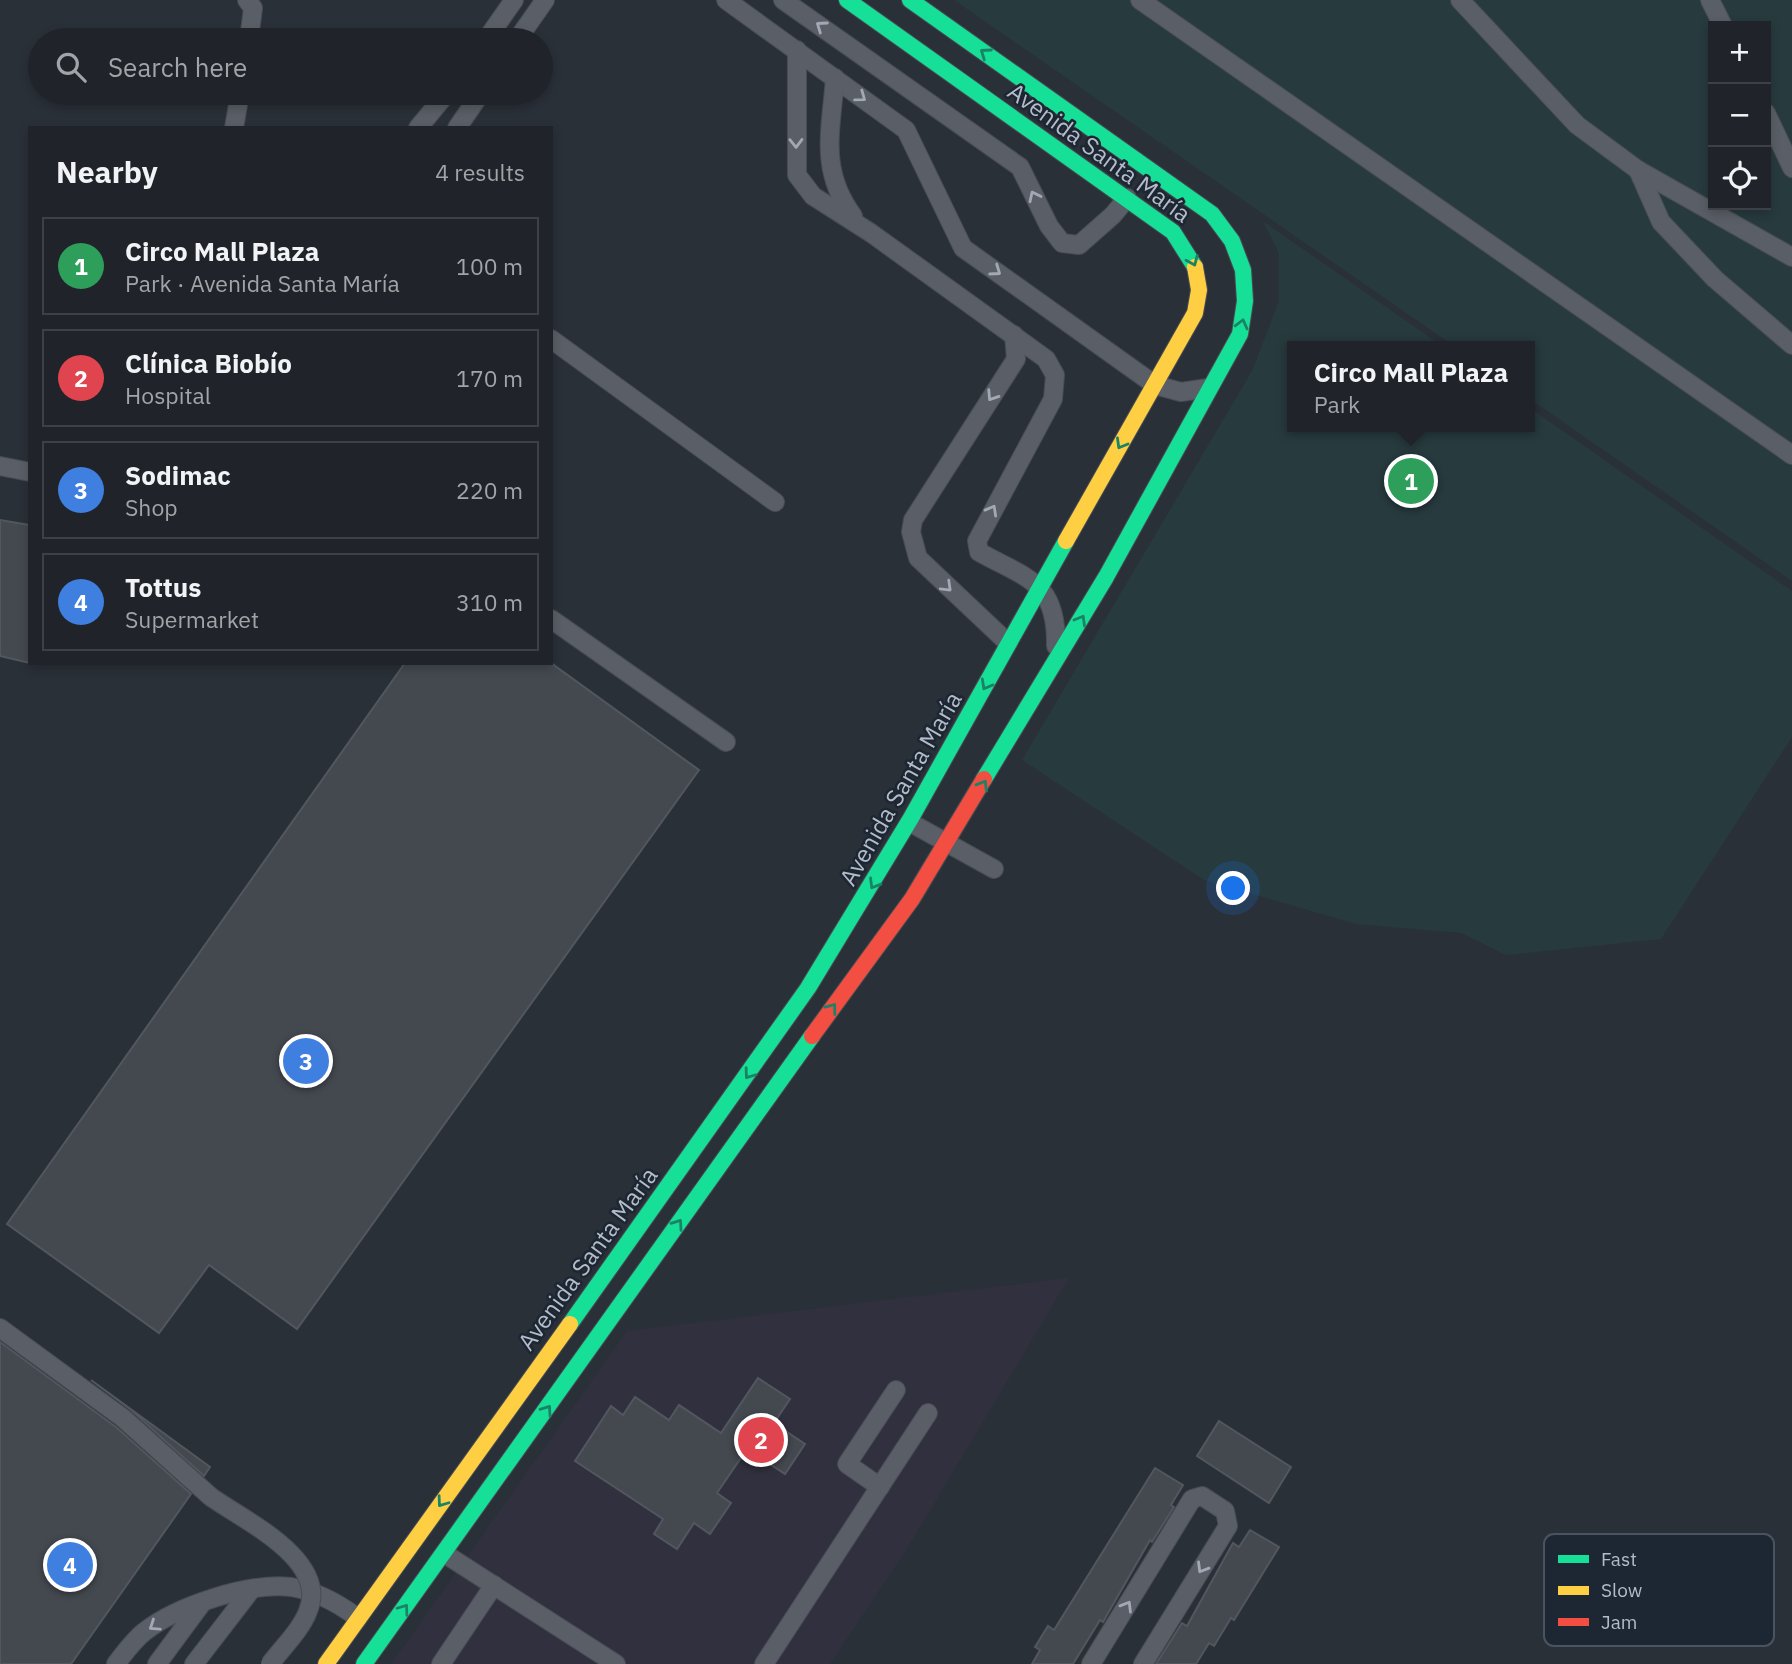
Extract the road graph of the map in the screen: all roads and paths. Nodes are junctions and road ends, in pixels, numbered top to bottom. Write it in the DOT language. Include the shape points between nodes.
graph roads {
  1 [pos="247,0"];
  2 [pos="514,0"];
  3 [pos="545,0"];
  4 [pos="726,0"];
  5 [pos="783,0"];
  6 [pos="847,0"];
  7 [pos="910,0"];
  8 [pos="1140,0"];
  9 [pos="1460,0"];
  10 [pos="1710,0"];
  11 [pos="1720,21"];
  12 [pos="250,28"];
  13 [pos="494,28"];
  14 [pos="525,28"];
  15 [pos="797,50"];
  16 [pos="835,78"];
  17 [pos="238,105"];
  18 [pos="437,105"];
  19 [pos="473,105"];
  20 [pos="1771,124"];
  21 [pos="234,126"];
  22 [pos="420,126"];
  23 [pos="458,126"];
  24 [pos="1792,168"];
  25 [pos="1638,170"];
  26 [pos="1127,198"];
  27 [pos="871,233"];
  28 [pos="1792,257"];
  29 [pos="1014,335"];
  30 [pos="553,340"];
  31 [pos="1792,345"];
  32 [pos="1154,385"];
  33 [pos="1214,386"];
  34 [pos="1792,456"];
  35 [pos="0,466"];
  36 [pos="28,472"];
  37 [pos="775,502"];
  38 [pos="1040,586"];
  39 [pos="553,620"];
  40 [pos="1009,643"];
  41 [pos="1055,663"];
  42 [pos="726,742"];
  43 [pos="911,822"];
  44 [pos="948,843"];
  45 [pos="994,869"];
  46 [pos="0,1328"];
  47 [pos="896,1390"];
  48 [pos="928,1413"];
  49 [pos="880,1487"];
  50 [pos="445,1553"];
  51 [pos="494,1585"];
  52 [pos="251,1590"];
  53 [pos="202,1603"];
  54 [pos="358,1618"];
  55 [pos="1099,1661"];
  56 [pos="116,1664"];
  57 [pos="157,1664"];
  58 [pos="194,1664"];
  59 [pos="270,1664"];
  60 [pos="326,1664"];
  61 [pos="364,1664"];
  62 [pos="441,1664"];
  63 [pos="616,1664"];
  64 [pos="764,1664"];
  65 [pos="1143,1664"];
  1 -- 12 [label="lane" via="253,8"];
  2 -- 13 [label="lane"];
  3 -- 14 [label="lane"];
  4 -- 15 [label="lane"];
  26 -- 5 [label="lane, one-way" via="1079,245 1062,243 1020,167"];
  6 -- 26 [label="main road, Avenida Santa María"];
  33 -- 7 [label="main road, Avenida Santa María, one-way" via="1240,334 1246,303 1241,257 1224,226"];
  8 -- 34 [label="lane"];
  9 -- 25 [label="lane" via="1577,125"];
  10 -- 11 [label="lane"];
  15 -- 16 [label="lane"];
  15 -- 27 [label="lane, one-way" via="797,175 813,195"];
  16 -- 27 [label="lane" via="829,156 835,189 852,216"];
  16 -- 32 [label="lane, one-way" via="906,130 963,248"];
  17 -- 21 [label="lane"];
  18 -- 22 [label="lane"];
  19 -- 23 [label="lane"];
  20 -- 24 [label="lane"];
  25 -- 28 [label="lane"];
  25 -- 31 [label="lane" via="1661,222 1715,279"];
  26 -- 32 [label="main road, Avenida Santa María, one-way" via="1185,244 1198,272 1195,313"];
  27 -- 29 [label="lane"];
  38 -- 29 [label="lane, one-way" via="979,552 977,541 1053,399 1055,375 1045,359"];
  29 -- 40 [label="lane, one-way" via="1016,359 913,520 911,532 918,558"];
  30 -- 37 [label="lane"];
  32 -- 33 [label="lane" via="1181,392"];
  32 -- 38 [label="main road, Avenida Santa María, one-way"];
  41 -- 33 [label="main road, Avenida Santa María, one-way"];
  35 -- 36 [label="lane"];
  38 -- 40 [label="main road, Avenida Santa María"];
  38 -- 41 [label="lane" via="1054,613"];
  39 -- 42 [label="lane"];
  40 -- 43 [label="main road, Avenida Santa María, one-way"];
  44 -- 41 [label="main road, Avenida Santa María, one-way"];
  43 -- 44 [label="lane"];
  43 -- 54 [label="main road, Avenida Santa María, one-way" via="771,1044"];
  44 -- 45 [label="lane"];
  50 -- 44 [label="main road, Avenida Santa María, one-way"];
  46 -- 59 [label="lane, bridge" via="123,1418 211,1497 290,1553 308,1573 312,1586 308,1612"];
  47 -- 49 [label="lane" via="847,1464"];
  48 -- 49 [label="lane"];
  49 -- 64 [label="lane"];
  50 -- 51 [label="lane"];
  61 -- 50 [label="main road, Avenida Santa María, one-way"];
  51 -- 62 [label="lane"];
  51 -- 63 [label="lane"];
  52 -- 53 [label="lane"];
  52 -- 54 [label="lane" via="274,1586 307,1591"];
  52 -- 58 [label="lane"];
  53 -- 56 [label="lane, one-way" via="160,1621 128,1647"];
  53 -- 57 [label="lane"];
  54 -- 60 [label="main road, Avenida Santa María"];
  55 -- 65 [label="lane, one-way" via="1192,1499 1202,1496 1225,1511 1228,1525"];
}
